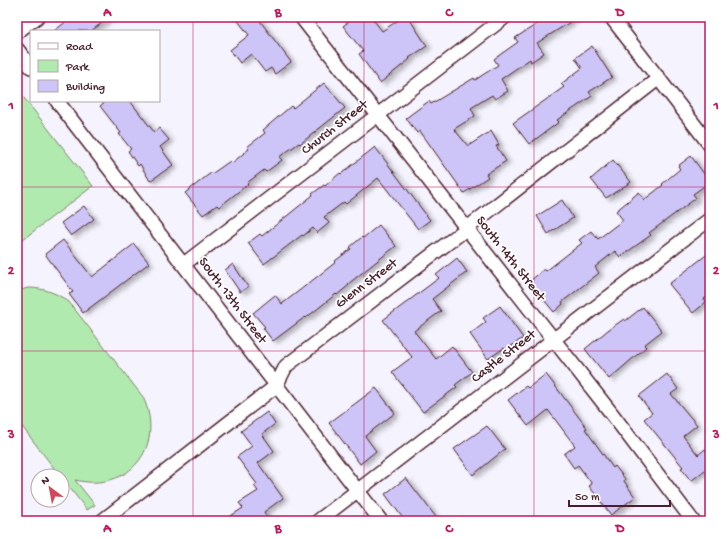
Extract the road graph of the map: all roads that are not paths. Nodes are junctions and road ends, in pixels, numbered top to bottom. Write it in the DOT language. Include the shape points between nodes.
graph roads {
  1 [pos="37,17"];
  2 [pos="302,17"];
  3 [pos="505,17"];
  4 [pos="611,17"];
  5 [pos="17,32"];
  6 [pos="17,49"];
  7 [pos="30,66"];
  8 [pos="659,78"];
  9 [pos="58,102"];
  10 [pos="378,115"];
  11 [pos="710,145"];
  12 [pos="710,219"];
  13 [pos="466,229"];
  14 [pos="184,264"];
  15 [pos="554,339"];
  16 [pos="276,386"];
  17 [pos="357,491"];
  18 [pos="102,521"];
  19 [pos="318,521"];
  20 [pos="381,521"];
  21 [pos="693,521"];
  1 -- 5 [label="street"];
  2 -- 10 [label="street, South 14th Street"];
  3 -- 10 [label="street, Church Street"];
  4 -- 8 [label="street"];
  6 -- 7 [label="street"];
  8 -- 11 [label="street"];
  8 -- 13 [label="street, Glenn Street"];
  9 -- 14 [label="street, South 13th Street"];
  10 -- 13 [label="street, South 14th Street"];
  10 -- 14 [label="street, Church Street"];
  12 -- 15 [label="street, Castle Street"];
  13 -- 15 [label="street, South 14th Street"];
  13 -- 16 [label="street, Glenn Street" via="286,366"];
  14 -- 16 [label="street, South 13th Street"];
  15 -- 17 [label="street, Castle Street"];
  15 -- 21 [label="street, South 14th Street"];
  16 -- 17 [label="street, South 13th Street"];
  16 -- 18 [label="street, Glenn Street"];
  17 -- 19 [label="street, Castle Street"];
  17 -- 20 [label="street, South 13th Street"];
}
